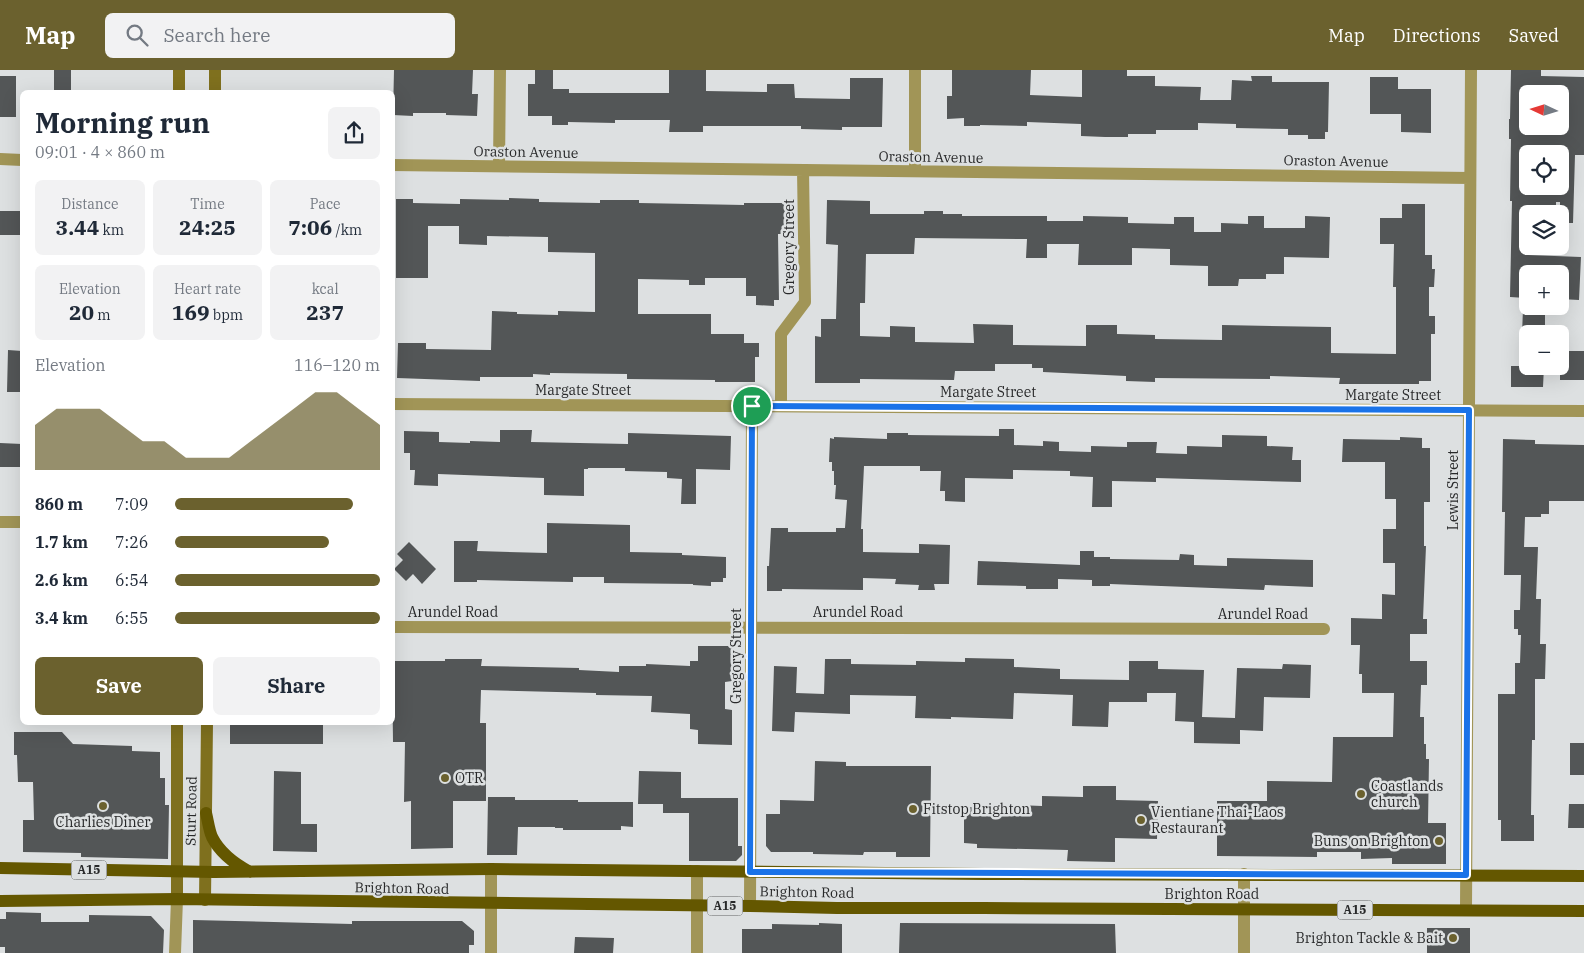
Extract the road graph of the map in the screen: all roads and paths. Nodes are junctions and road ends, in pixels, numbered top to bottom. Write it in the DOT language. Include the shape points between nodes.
graph roads {
  1 [pos="179,70"];
  2 [pos="215,70"];
  3 [pos="500,70"];
  4 [pos="915,70"];
  5 [pos="1471,70"];
  6 [pos="179,90"];
  7 [pos="215,90"];
  8 [pos="0,159"];
  9 [pos="20,160"];
  10 [pos="395,165"];
  11 [pos="499,166"];
  12 [pos="804,170"];
  13 [pos="915,172"];
  14 [pos="1470,178"];
  15 [pos="395,404"];
  16 [pos="752,406"];
  17 [pos="780,406"];
  18 [pos="1469,410"];
  19 [pos="1584,411"];
  20 [pos="0,522"];
  21 [pos="20,522"];
  22 [pos="395,627"];
  23 [pos="751,627"];
  24 [pos="1324,629"];
  25 [pos="178,725"];
  26 [pos="207,725"];
  27 [pos="206,813"];
  28 [pos="0,868"];
  29 [pos="491,869"];
  30 [pos="697,871"];
  31 [pos="177,872"];
  32 [pos="206,872"];
  33 [pos="252,872"];
  34 [pos="750,872"];
  35 [pos="1244,874"];
  36 [pos="1466,875"];
  37 [pos="1584,876"];
  38 [pos="177,899"];
  39 [pos="206,900"];
  40 [pos="0,901"];
  41 [pos="491,904"];
  42 [pos="697,905"];
  43 [pos="750,906"];
  44 [pos="1244,909"];
  45 [pos="1466,910"];
  46 [pos="1584,911"];
  47 [pos="175,953"];
  48 [pos="491,953"];
  49 [pos="697,953"];
  50 [pos="1244,953"];
  1 -- 6 [label="main road"];
  2 -- 7 [label="main road"];
  3 -- 11 [label="street"];
  4 -- 13 [label="street"];
  5 -- 14 [label="street, Lewis Street"];
  8 -- 9 [label="street"];
  10 -- 11 [label="street, Oraston Avenue"];
  11 -- 12 [label="street, Oraston Avenue"];
  12 -- 13 [label="street, Oraston Avenue"];
  12 -- 17 [label="street, Gregory Street" via="805,302 781,334"];
  13 -- 14 [label="street, Oraston Avenue"];
  14 -- 18 [label="street, Lewis Street"];
  15 -- 16 [label="street, Margate Street"];
  16 -- 17 [label="street, Margate Street"];
  16 -- 23 [label="street, Gregory Street"];
  17 -- 18 [label="street, Margate Street"];
  18 -- 19 [label="street, Margate Street"];
  18 -- 36 [label="street, Lewis Street"];
  20 -- 21 [label="street"];
  22 -- 23 [label="street, Arundel Road"];
  23 -- 24 [label="street, Arundel Road"];
  23 -- 34 [label="street, Gregory Street"];
  25 -- 31 [label="main road, Sturt Road"];
  26 -- 27 [label="main road, Sturt Road"];
  27 -- 32 [label="main road, Sturt Road"];
  27 -- 33 [label="main road" via="212,836 223,853"];
  28 -- 31 [label="main road, Brighton Road / A15"];
  29 -- 30 [label="main road, Brighton Road / A15"];
  29 -- 33 [label="main road, Brighton Road / A15"];
  29 -- 41 [label="street"];
  30 -- 34 [label="main road, Brighton Road / A15"];
  30 -- 42 [label="street"];
  31 -- 32 [label="main road, Brighton Road / A15"];
  31 -- 38 [label="main road, Sturt Road"];
  32 -- 33 [label="main road, Brighton Road / A15"];
  32 -- 39 [label="main road, Sturt Road"];
  34 -- 35 [label="main road, Brighton Road / A15"];
  34 -- 43 [label="street, Gregory Street"];
  35 -- 36 [label="main road, Brighton Road / A15"];
  35 -- 44 [label="street"];
  36 -- 37 [label="main road, Brighton Road / A15"];
  36 -- 45 [label="street, Lewis Street"];
  38 -- 39 [label="main road, Brighton Road / A15"];
  38 -- 40 [label="main road, Brighton Road / A15"];
  38 -- 47 [label="street"];
  39 -- 41 [label="main road, Brighton Road / A15"];
  41 -- 42 [label="main road, Brighton Road / A15"];
  41 -- 48 [label="street"];
  42 -- 43 [label="main road, Brighton Road / A15"];
  42 -- 49 [label="street"];
  43 -- 44 [label="main road, Brighton Road / A15"];
  44 -- 45 [label="main road, Brighton Road / A15"];
  44 -- 50 [label="street"];
  45 -- 46 [label="main road, Brighton Road / A15"];
}
